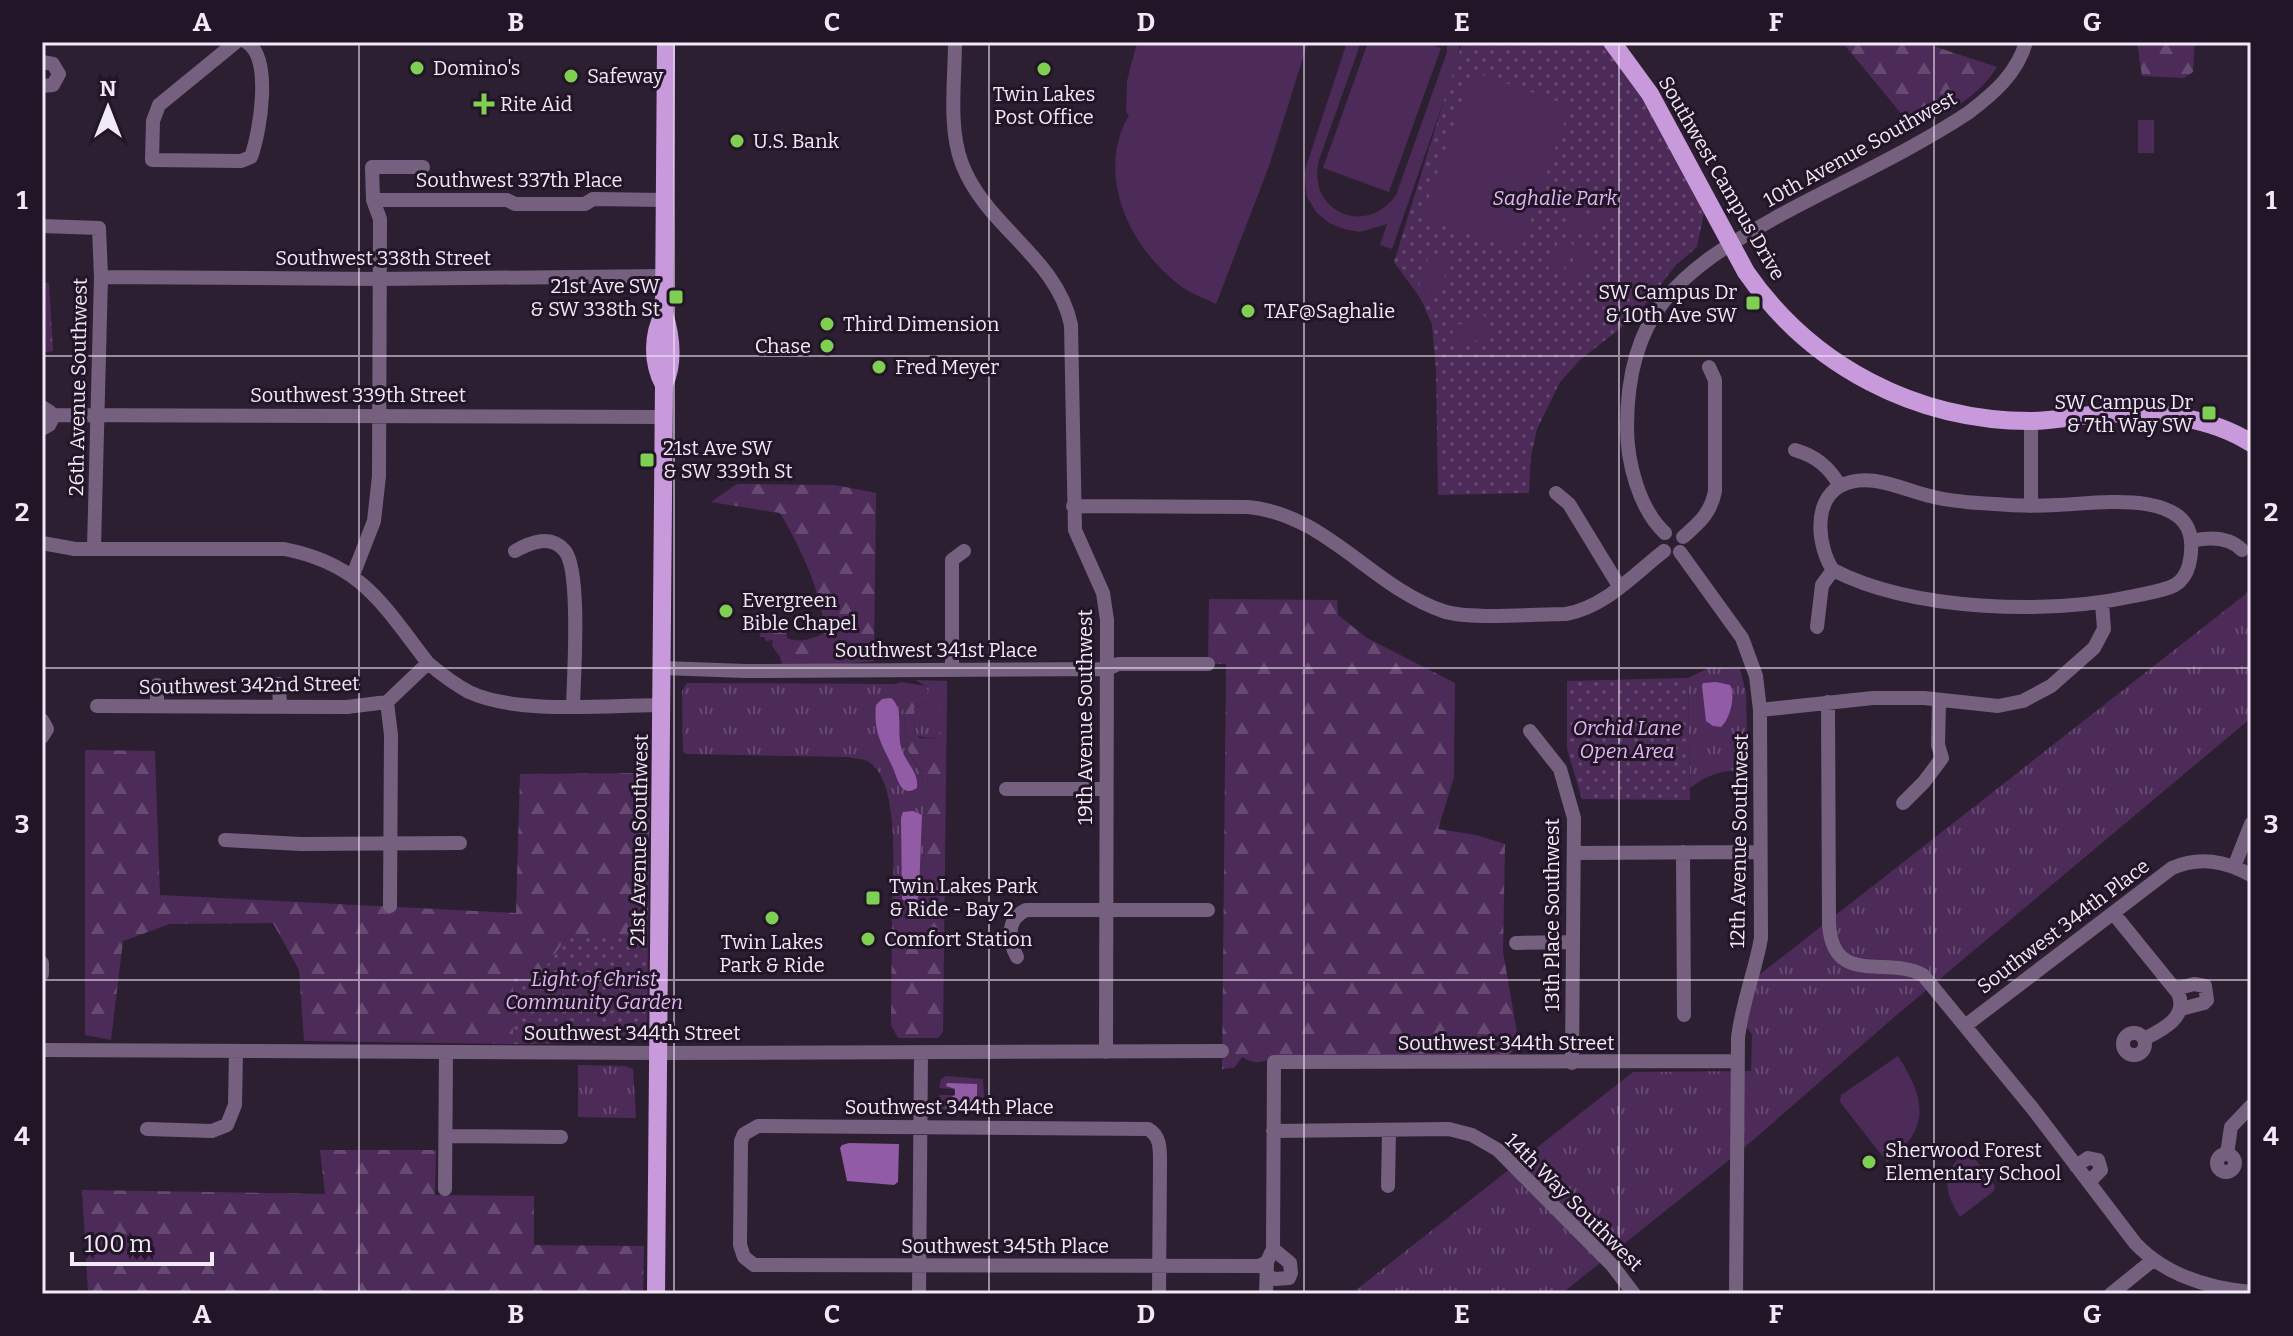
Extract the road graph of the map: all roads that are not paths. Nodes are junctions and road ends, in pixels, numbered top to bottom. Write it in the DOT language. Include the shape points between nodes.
graph roads {
  1 [pos="236,42"];
  2 [pos="246,42"];
  3 [pos="666,42"];
  4 [pos="955,42"];
  5 [pos="1612,42"];
  6 [pos="2026,42"];
  7 [pos="42,62"];
  8 [pos="42,86"];
  9 [pos="423,167"];
  10 [pos="373,200"];
  11 [pos="665,200"];
  12 [pos="42,226"];
  13 [pos="1732,243"];
  14 [pos="664,276"];
  15 [pos="101,277"];
  16 [pos="379,279"];
  17 [pos="1709,367"];
  18 [pos="47,411"];
  19 [pos="96,415"];
  20 [pos="379,415"];
  21 [pos="664,417"];
  22 [pos="2031,421"];
  23 [pos="42,429"];
  24 [pos="2250,440"];
  25 [pos="1795,450"];
  26 [pos="1840,486"];
  27 [pos="1556,493"];
  28 [pos="1073,506"];
  29 [pos="2031,506"];
  30 [pos="1665,533"];
  31 [pos="1683,537"];
  32 [pos="2191,541"];
  33 [pos="42,543"];
  34 [pos="94,548"];
  35 [pos="2242,550"];
  36 [pos="515,551"];
  37 [pos="964,551"];
  38 [pos="1664,551"];
  39 [pos="1680,552"];
  40 [pos="1833,570"];
  41 [pos="353,575"];
  42 [pos="1619,586"];
  43 [pos="2102,603"];
  44 [pos="1817,627"];
  45 [pos="428,663"];
  46 [pos="1208,664"];
  47 [pos="663,668"];
  48 [pos="952,669"];
  49 [pos="1108,669"];
  50 [pos="279,684"];
  51 [pos="157,685"];
  52 [pos="1939,701"];
  53 [pos="387,702"];
  54 [pos="1828,702"];
  55 [pos="573,705"];
  56 [pos="662,705"];
  57 [pos="97,706"];
  58 [pos="157,706"];
  59 [pos="280,707"];
  60 [pos="1760,710"];
  61 [pos="42,720"];
  62 [pos="1530,731"];
  63 [pos="42,737"];
  64 [pos="1006,789"];
  65 [pos="1105,789"];
  66 [pos="1903,803"];
  67 [pos="2251,824"];
  68 [pos="225,840"];
  69 [pos="391,843"];
  70 [pos="460,843"];
  71 [pos="1683,852"];
  72 [pos="1760,852"];
  73 [pos="1575,853"];
  74 [pos="2234,867"];
  75 [pos="2251,875"];
  76 [pos="390,906"];
  77 [pos="1106,909"];
  78 [pos="1208,910"];
  79 [pos="2114,914"];
  80 [pos="1573,942"];
  81 [pos="1516,943"];
  82 [pos="1017,957"];
  83 [pos="42,963"];
  84 [pos="42,974"];
  85 [pos="2175,989"];
  86 [pos="2181,1009"];
  87 [pos="1684,1015"];
  88 [pos="1965,1026"];
  89 [pos="2144,1039"];
  90 [pos="42,1050"];
  91 [pos="236,1051"];
  92 [pos="1222,1051"];
  93 [pos="446,1052"];
  94 [pos="1106,1052"];
  95 [pos="659,1053"];
  96 [pos="921,1053"];
  97 [pos="1738,1061"];
  98 [pos="1572,1063"];
  99 [pos="2251,1106"];
  100 [pos="920,1127"];
  101 [pos="147,1129"];
  102 [pos="1389,1130"];
  103 [pos="1273,1131"];
  104 [pos="446,1136"];
  105 [pos="561,1137"];
  106 [pos="2227,1154"];
  107 [pos="2076,1166"];
  108 [pos="2089,1182"];
  109 [pos="1388,1186"];
  110 [pos="445,1189"];
  111 [pos="744,1257"];
  112 [pos="2153,1260"];
  113 [pos="1269,1262"];
  114 [pos="919,1266"];
  115 [pos="1160,1266"];
  116 [pos="2251,1292"];
  117 [pos="656,1294"];
  118 [pos="919,1294"];
  119 [pos="1159,1294"];
  120 [pos="1266,1294"];
  121 [pos="1634,1294"];
  122 [pos="1736,1294"];
  123 [pos="2111,1294"];
  1 -- 2 [label="street" via="159,105 152,160 251,157 262,79 261,61"];
  3 -- 11 [label="main road, 21st Avenue Southwest"];
  4 -- 28 [label="street, 19th Avenue Southwest" via="955,120 962,164 984,202 1056,283 1068,309"];
  5 -- 13 [label="main road, Southwest Campus Drive" via="1650,94"];
  6 -- 13 [label="street, 10th Avenue Southwest" via="1996,91 1964,116"];
  7 -- 8 [label="street" via="53,64 59,74 53,85"];
  9 -- 10 [label="street" via="372,167"];
  10 -- 11 [label="street, Southwest 337th Place"];
  10 -- 16 [label="street" via="380,219"];
  11 -- 14 [label="main road, 21st Avenue Southwest"];
  12 -- 15 [label="street, 26th Avenue Southwest" via="99,228"];
  13 -- 22 [label="main road, Southwest Campus Drive" via="1762,295 1837,365 1926,405"];
  13 -- 30 [label="street" via="1663,302 1631,370 1630,458 1652,519"];
  14 -- 16 [label="street, Southwest 338th Street"];
  14 -- 21 [label="main road, 21st Avenue Southwest" via="664,313 670,331"];
  15 -- 16 [label="street, Southwest 338th Street"];
  15 -- 19 [label="street, 26th Avenue Southwest"];
  16 -- 20 [label="street"];
  17 -- 31 [label="street" via="1715,380 1715,491 1704,518"];
  18 -- 19 [label="street, Southwest 339th Street"];
  18 -- 23 [label="street, Southwest 339th Street" via="49,425"];
  19 -- 20 [label="street, Southwest 339th Street"];
  19 -- 34 [label="street, 26th Avenue Southwest"];
  20 -- 21 [label="street, Southwest 339th Street"];
  20 -- 41 [label="street" via="374,521"];
  21 -- 47 [label="main road, 21st Avenue Southwest"];
  22 -- 24 [label="main road, Southwest Campus Drive" via="2139,413 2210,424"];
  22 -- 29 [label="street"];
  25 -- 26 [label="street" via="1828,468"];
  26 -- 29 [label="street" via="1861,479 1937,498"];
  26 -- 40 [label="street" via="1827,499 1822,516 1822,548"];
  27 -- 42 [label="street" via="1569,504"];
  28 -- 42 [label="street" via="1248,507 1276,512 1309,526 1411,596 1452,614 1585,611"];
  28 -- 49 [label="street, 19th Avenue Southwest" via="1077,536 1105,602"];
  29 -- 32 [label="street" via="2146,504 2177,514"];
  30 -- 31 [label="street"];
  30 -- 38 [label="street" via="1660,544"];
  31 -- 39 [label="street"];
  32 -- 35 [label="street" via="2224,540"];
  32 -- 43 [label="street" via="2186,573 2177,584"];
  33 -- 34 [label="street"];
  34 -- 41 [label="street" via="284,549 310,554"];
  36 -- 55 [label="street" via="547,541 568,556 574,596"];
  37 -- 48 [label="street" via="952,560"];
  38 -- 39 [label="street"];
  38 -- 42 [label="street"];
  39 -- 60 [label="street, 12th Avenue Southwest" via="1742,638 1756,676"];
  40 -- 43 [label="street" via="1929,599 2037,608"];
  40 -- 44 [label="street" via="1822,585"];
  41 -- 45 [label="street" via="373,591"];
  43 -- 52 [label="street" via="2100,641 2051,686 2023,701 1998,706"];
  45 -- 53 [label="street, Southwest 342nd Street"];
  45 -- 55 [label="street" via="490,699"];
  46 -- 49 [label="street, Southwest 341st Place" via="1118,664"];
  47 -- 48 [label="street, Southwest 341st Place"];
  47 -- 56 [label="main road, 21st Avenue Southwest"];
  48 -- 49 [label="street, Southwest 341st Place"];
  49 -- 65 [label="street, 19th Avenue Southwest"];
  50 -- 59 [label="street"];
  51 -- 58 [label="street"];
  52 -- 54 [label="street"];
  52 -- 66 [label="street" via="1942,758"];
  53 -- 59 [label="street, Southwest 342nd Street"];
  53 -- 69 [label="street"];
  54 -- 60 [label="street"];
  54 -- 88 [label="street" via="1829,935 1845,958 1864,968 1913,969"];
  55 -- 56 [label="street"];
  56 -- 95 [label="main road, 21st Avenue Southwest"];
  57 -- 58 [label="street, Southwest 342nd Street"];
  58 -- 59 [label="street, Southwest 342nd Street"];
  60 -- 72 [label="street, 12th Avenue Southwest"];
  61 -- 63 [label="street" via="47,729"];
  62 -- 73 [label="street, 13th Place Southwest" via="1551,755 1567,787"];
  64 -- 65 [label="street"];
  65 -- 77 [label="street, 19th Avenue Southwest"];
  67 -- 74 [label="street"];
  68 -- 69 [label="street"];
  69 -- 70 [label="street"];
  69 -- 76 [label="street"];
  71 -- 72 [label="street"];
  71 -- 73 [label="street"];
  71 -- 87 [label="street"];
  72 -- 97 [label="street, 12th Avenue Southwest" via="1761,938 1743,1003"];
  73 -- 80 [label="street, 13th Place Southwest"];
  74 -- 75 [label="street, Southwest 344th Place"];
  74 -- 79 [label="street, Southwest 344th Place" via="2202,860 2182,864"];
  77 -- 78 [label="street"];
  77 -- 82 [label="street" via="1022,911 1011,926"];
  77 -- 94 [label="street, 19th Avenue Southwest"];
  79 -- 85 [label="street"];
  79 -- 88 [label="street, Southwest 344th Place"];
  80 -- 81 [label="street"];
  80 -- 98 [label="street, 13th Place Southwest"];
  83 -- 84 [label="street"];
  85 -- 86 [label="street"];
  85 -- 86 [label="street" via="2200,984 2207,991 2204,1003"];
  86 -- 89 [label="street"];
  88 -- 107 [label="street"];
  90 -- 91 [label="street, Southwest 344th Street"];
  91 -- 93 [label="street, Southwest 344th Street"];
  91 -- 101 [label="street" via="235,1105 227,1125 212,1131"];
  92 -- 94 [label="street, Southwest 344th Street"];
  93 -- 95 [label="street, Southwest 344th Street"];
  93 -- 104 [label="street"];
  94 -- 96 [label="street, Southwest 344th Street"];
  95 -- 96 [label="street, Southwest 344th Street"];
  95 -- 117 [label="main road, 21st Avenue Southwest"];
  96 -- 100 [label="street"];
  97 -- 98 [label="street, Southwest 344th Street"];
  97 -- 122 [label="street, 12th Avenue Southwest"];
  98 -- 103 [label="street, Southwest 344th Street" via="1274,1062"];
  99 -- 106 [label="street" via="2231,1127"];
  100 -- 111 [label="street, Southwest 344th Place" via="758,1126 744,1134"];
  100 -- 114 [label="street"];
  100 -- 115 [label="street, Southwest 344th Place" via="1138,1127 1155,1133"];
  102 -- 103 [label="street"];
  102 -- 109 [label="street"];
  102 -- 121 [label="street, 14th Way Southwest" via="1449,1129 1490,1144 1612,1265"];
  103 -- 113 [label="street"];
  104 -- 105 [label="street"];
  104 -- 110 [label="street"];
  107 -- 108 [label="street"];
  107 -- 108 [label="street" via="2088,1158 2101,1163 2100,1173"];
  108 -- 112 [label="street"];
  111 -- 114 [label="street, Southwest 345th Place" via="754,1265"];
  112 -- 116 [label="street" via="2205,1284"];
  112 -- 123 [label="street"];
  113 -- 115 [label="street, Southwest 345th Place"];
  113 -- 120 [label="street"];
  114 -- 115 [label="street, Southwest 345th Place"];
  114 -- 118 [label="street"];
  115 -- 119 [label="street"];
}
